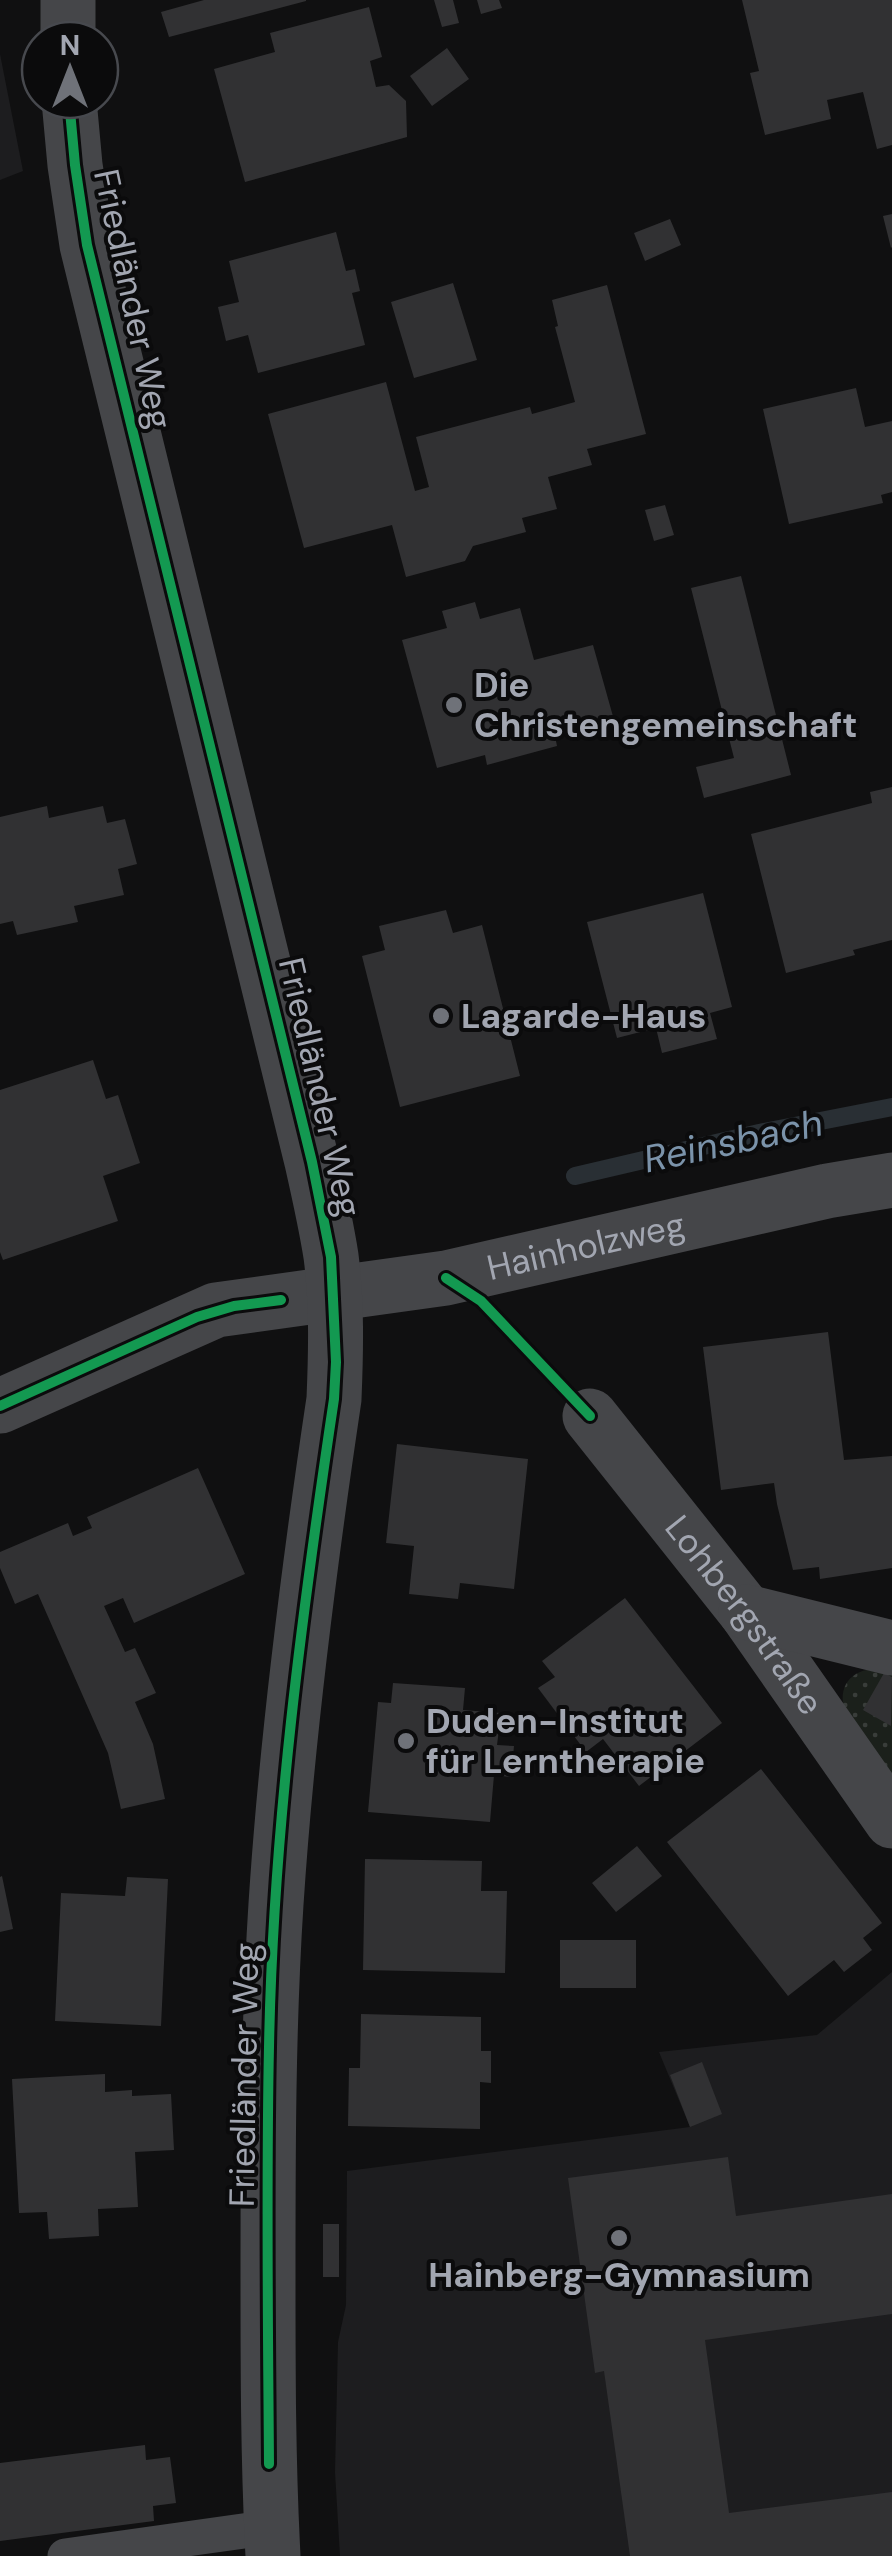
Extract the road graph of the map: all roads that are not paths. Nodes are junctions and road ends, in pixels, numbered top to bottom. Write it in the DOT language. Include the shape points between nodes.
graph roads {
  1 [pos="71,120"];
  2 [pos="892,1180"];
  3 [pos="334,1293"];
  4 [pos="0,1406"];
  5 [pos="590,1416"];
  6 [pos="746,1612"];
  7 [pos="892,1648"];
  8 [pos="892,1821"];
  9 [pos="273,2542"];
  10 [pos="65,2556"];
  1 -- 3 [label="street, Friedländer Weg" via="88,245 312,1162"];
  2 -- 3 [label="street, Hainholzweg" via="446,1278"];
  3 -- 4 [label="street, Hainholzweg" via="216,1310"];
  3 -- 9 [label="street, Friedländer Weg" via="334,1398 293,1712 270,2010"];
  5 -- 6 [label="street, Lohbergstraße"];
  6 -- 7 [label="street"];
  6 -- 8 [label="street, Lohbergstraße"];
  9 -- 10 [label="lane"];
}
